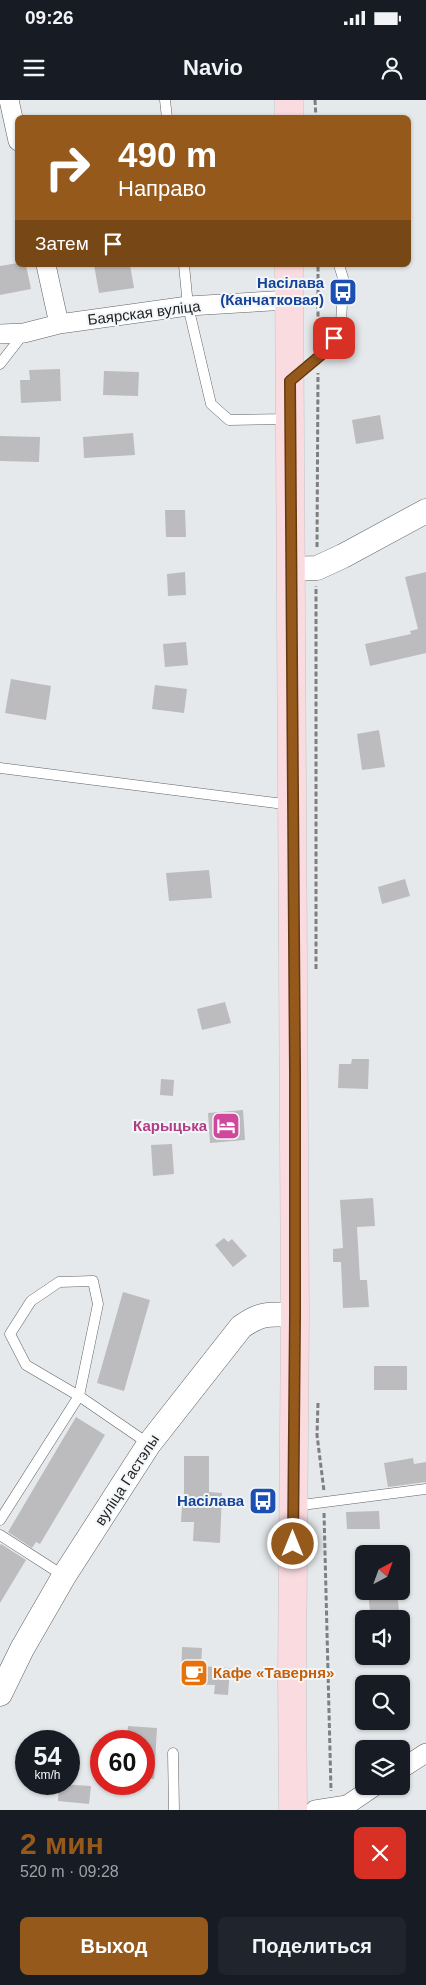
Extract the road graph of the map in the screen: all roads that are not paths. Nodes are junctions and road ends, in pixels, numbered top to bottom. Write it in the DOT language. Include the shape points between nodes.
graph roads {
  1 [pos="8,100"];
  2 [pos="165,100"];
  3 [pos="288,100"];
  4 [pos="167,115"];
  5 [pos="289,115"];
  6 [pos="15,129"];
  7 [pos="46,267"];
  8 [pos="184,267"];
  9 [pos="289,267"];
  10 [pos="340,267"];
  11 [pos="290,300"];
  12 [pos="188,306"];
  13 [pos="59,324"];
  14 [pos="24,333"];
  15 [pos="0,334"];
  16 [pos="0,364"];
  17 [pos="290,381"];
  18 [pos="290,419"];
  19 [pos="426,511"];
  20 [pos="290,570"];
  21 [pos="0,768"];
  22 [pos="293,805"];
  23 [pos="295,1315"];
  24 [pos="78,1396"];
  25 [pos="149,1444"];
  26 [pos="426,1489"];
  27 [pos="293,1506"];
  28 [pos="0,1520"];
  29 [pos="0,1535"];
  30 [pos="64,1576"];
  31 [pos="0,1694"];
  32 [pos="173,1753"];
  33 [pos="426,1753"];
  34 [pos="410,1763"];
  35 [pos="362,1795"];
  36 [pos="323,1809"];
  37 [pos="174,1810"];
  38 [pos="293,1810"];
  1 -- 6 [label="street"];
  2 -- 4 [label="lane"];
  3 -- 5 [label="main road"];
  7 -- 13 [label="street"];
  8 -- 12 [label="lane"];
  9 -- 11 [label="main road"];
  10 -- 17 [label="lane" via="344,278 342,326 327,350"];
  11 -- 12 [label="street, Баярская вуліца"];
  11 -- 17 [label="main road"];
  12 -- 13 [label="street, Баярская вуліца"];
  12 -- 18 [label="lane" via="211,404 229,420"];
  13 -- 14 [label="street, Баярская вуліца"];
  14 -- 15 [label="street, Баярская вуліца"];
  14 -- 16 [label="lane"];
  17 -- 18 [label="main road"];
  18 -- 20 [label="main road"];
  19 -- 20 [label="street" via="317,568"];
  20 -- 22 [label="main road"];
  21 -- 22 [label="lane"];
  22 -- 23 [label="main road"];
  23 -- 25 [label="street, вуліца Гастэлы" via="255,1316 241,1328"];
  23 -- 27 [label="main road"];
  24 -- 24 [label="lane" via="98,1304 93,1281 59,1282 31,1301 10,1334 26,1365"];
  24 -- 25 [label="lane"];
  24 -- 28 [label="lane"];
  25 -- 30 [label="street, вуліца Гастэлы"];
  26 -- 27 [label="lane"];
  27 -- 38 [label="main road"];
  29 -- 30 [label="lane"];
  30 -- 31 [label="street, вуліца Гастэлы"];
  32 -- 37 [label="lane"];
  33 -- 34 [label="street"];
  35 -- 36 [label="street" via="347,1805"];
}
